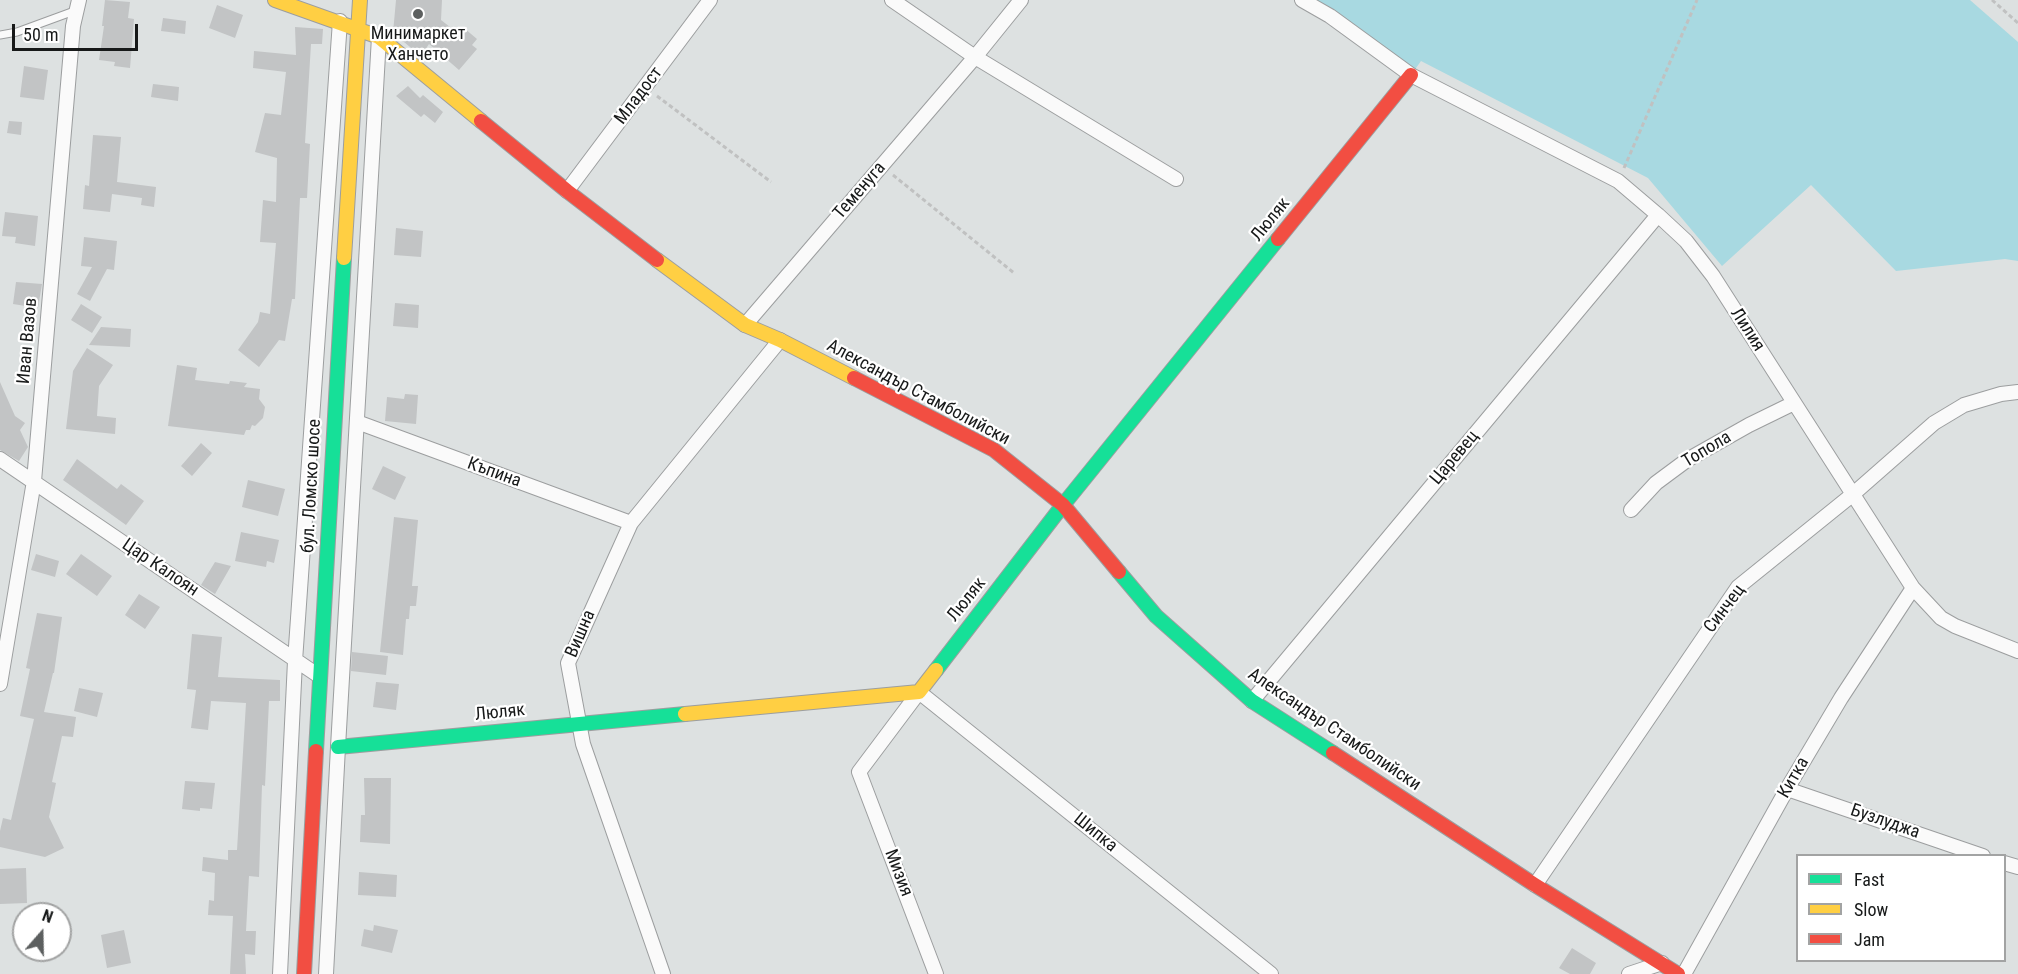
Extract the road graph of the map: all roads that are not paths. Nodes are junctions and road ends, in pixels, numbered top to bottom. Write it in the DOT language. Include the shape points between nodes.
graph roads {
  1 [pos="274,0"];
  2 [pos="360,0"];
  3 [pos="710,0"];
  4 [pos="892,0"];
  5 [pos="1021,0"];
  6 [pos="1302,0"];
  7 [pos="78,5"];
  8 [pos="340,21"];
  9 [pos="358,27"];
  10 [pos="0,35"];
  11 [pos="379,38"];
  12 [pos="975,57"];
  13 [pos="1411,75"];
  14 [pos="1176,179"];
  15 [pos="567,191"];
  16 [pos="1658,215"];
  17 [pos="746,325"];
  18 [pos="780,340"];
  19 [pos="2018,392"];
  20 [pos="1794,403"];
  21 [pos="357,422"];
  22 [pos="0,459"];
  23 [pos="34,481"];
  24 [pos="1852,495"];
  25 [pos="1063,504"];
  26 [pos="1631,510"];
  27 [pos="631,523"];
  28 [pos="1913,588"];
  29 [pos="321,646"];
  30 [pos="343,647"];
  31 [pos="2018,651"];
  32 [pos="295,661"];
  33 [pos="320,676"];
  34 [pos="0,684"];
  35 [pos="919,692"];
  36 [pos="1252,700"];
  37 [pos="579,723"];
  38 [pos="338,747"];
  39 [pos="1787,789"];
  40 [pos="1980,854"];
  41 [pos="1536,885"];
  42 [pos="1662,963"];
  43 [pos="280,974"];
  44 [pos="304,974"];
  45 [pos="326,974"];
  46 [pos="663,974"];
  47 [pos="936,974"];
  48 [pos="1271,974"];
  49 [pos="1629,974"];
  50 [pos="1678,974"];
  51 [pos="1684,974"];
  1 -- 8 [label="street"];
  2 -- 9 [label="street, бул. Ломско шосе"];
  3 -- 15 [label="street, Младост"];
  4 -- 12 [label="street"];
  5 -- 12 [label="street, Теменуга"];
  6 -- 13 [label="street, Лилия"];
  7 -- 10 [label="lane" via="17,32"];
  7 -- 23 [label="street, Иван Вазов" via="73,26"];
  8 -- 9 [label="street"];
  8 -- 32 [label="street"];
  9 -- 11 [label="street, Александър Стамболийски"];
  9 -- 29 [label="street, бул. Ломско шосе"];
  11 -- 15 [label="street, Александър Стамболийски"];
  11 -- 21 [label="street"];
  12 -- 14 [label="street"];
  12 -- 17 [label="street, Теменуга"];
  13 -- 16 [label="street, Лилия" via="1618,181"];
  13 -- 25 [label="street, Люляк"];
  15 -- 17 [label="street, Александър Стамболийски"];
  16 -- 20 [label="street, Лилия" via="1686,241 1713,276"];
  16 -- 36 [label="street, Царевец"];
  17 -- 18 [label="street, Александър Стамболийски"];
  18 -- 25 [label="street, Александър Стамболийски" via="994,450"];
  18 -- 27 [label="street, Вишна"];
  19 -- 24 [label="street, Синчец" via="1982,399 1948,414"];
  20 -- 24 [label="street, Лилия"];
  20 -- 26 [label="street, Топола" via="1687,460 1656,483"];
  21 -- 27 [label="street, Къпина"];
  21 -- 30 [label="street"];
  22 -- 23 [label="street, Цар Калоян"];
  23 -- 32 [label="street, Цар Калоян"];
  23 -- 34 [label="street, Иван Вазов"];
  24 -- 28 [label="street, Лилия"];
  24 -- 41 [label="street, Синчец" via="1738,587"];
  25 -- 35 [label="street, Люляк"];
  25 -- 36 [label="street, Александър Стамболийски" via="1156,616"];
  27 -- 37 [label="street, Вишна" via="568,663"];
  28 -- 31 [label="street, Лилия" via="1941,618"];
  28 -- 39 [label="street, Китка"];
  29 -- 30 [label="street"];
  29 -- 33 [label="street, бул. Ломско шосе"];
  30 -- 38 [label="street"];
  32 -- 33 [label="street, Цар Калоян"];
  32 -- 43 [label="street"];
  33 -- 44 [label="street, бул. Ломско шосе"];
  35 -- 37 [label="street, Люляк"];
  35 -- 47 [label="street, Мизия" via="859,772"];
  35 -- 48 [label="street, Шипка"];
  36 -- 41 [label="street, Александър Стамболийски"];
  37 -- 38 [label="street, Люляк"];
  37 -- 46 [label="street, Вишна"];
  38 -- 45 [label="street"];
  39 -- 40 [label="street, Бузлуджа"];
  39 -- 51 [label="street, Китка"];
  41 -- 42 [label="street, Александър Стамболийски"];
  42 -- 49 [label="street"];
  42 -- 50 [label="street, Александър Стамболийски"];
}
